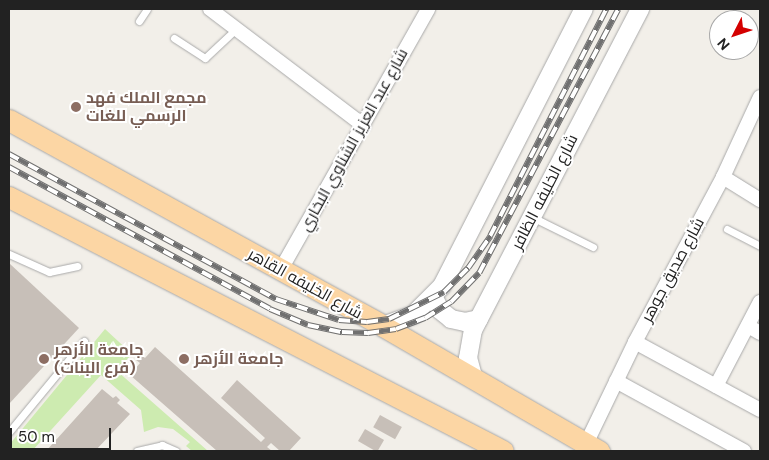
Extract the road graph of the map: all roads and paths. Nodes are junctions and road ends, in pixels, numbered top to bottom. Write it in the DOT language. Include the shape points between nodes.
graph roads {
  1 [pos="147,9"];
  2 [pos="210,9"];
  3 [pos="428,9"];
  4 [pos="584,9"];
  5 [pos="640,9"];
  6 [pos="139,21"];
  7 [pos="236,29"];
  8 [pos="174,38"];
  9 [pos="760,97"];
  10 [pos="9,120"];
  11 [pos="364,126"];
  12 [pos="723,177"];
  13 [pos="9,197"];
  14 [pos="760,200"];
  15 [pos="532,217"];
  16 [pos="727,229"];
  17 [pos="760,246"];
  18 [pos="593,247"];
  19 [pos="9,254"];
  20 [pos="78,266"];
  21 [pos="280,271"];
  22 [pos="434,298"];
  23 [pos="760,302"];
  24 [pos="479,319"];
  25 [pos="383,326"];
  26 [pos="748,326"];
  27 [pos="760,333"];
  28 [pos="84,341"];
  29 [pos="635,342"];
  30 [pos="474,380"];
  31 [pos="616,381"];
  32 [pos="716,386"];
  33 [pos="760,410"];
  34 [pos="9,432"];
  35 [pos="592,447"];
  36 [pos="137,451"];
  37 [pos="176,451"];
  38 [pos="502,451"];
  39 [pos="744,451"];
  1 -- 6 [label="lane"];
  2 -- 7 [label="street"];
  3 -- 11 [label="street, شارع عبد العزيز الشناوي البخاري"];
  4 -- 22 [label="street"];
  5 -- 15 [label="street, شارع الخليفه الظافر"];
  7 -- 8 [label="lane" via="205,58"];
  7 -- 11 [label="street"];
  9 -- 12 [label="street, شارع صديق جوهر"];
  10 -- 21 [label="main road, شارع الخليفه القاهر"];
  11 -- 21 [label="street, شارع عبد العزيز الشناوي البخاري"];
  12 -- 14 [label="street"];
  12 -- 29 [label="street, شارع صديق جوهر"];
  13 -- 38 [label="main road"];
  15 -- 18 [label="lane"];
  15 -- 24 [label="street, شارع الخليفه الظافر"];
  16 -- 17 [label="lane"];
  19 -- 20 [label="lane" via="49,272"];
  21 -- 25 [label="main road, شارع الخليفه القاهر"];
  22 -- 24 [label="street" via="440,310 451,319 465,322"];
  22 -- 25 [label="street" via="408,318"];
  23 -- 26 [label="street"];
  24 -- 30 [label="street, شارع الخليفه الظافر" via="469,348"];
  25 -- 30 [label="main road, شارع الخليفه القاهر"];
  26 -- 27 [label="street"];
  26 -- 32 [label="street"];
  28 -- 34 [label="lane"];
  29 -- 31 [label="street, شارع صديق جوهر"];
  29 -- 32 [label="street"];
  30 -- 35 [label="main road, شارع الخليفه القاهر"];
  31 -- 35 [label="street, شارع صديق جوهر"];
  31 -- 39 [label="street"];
  32 -- 33 [label="street"];
  36 -- 37 [label="lane" via="162,445"];
}
